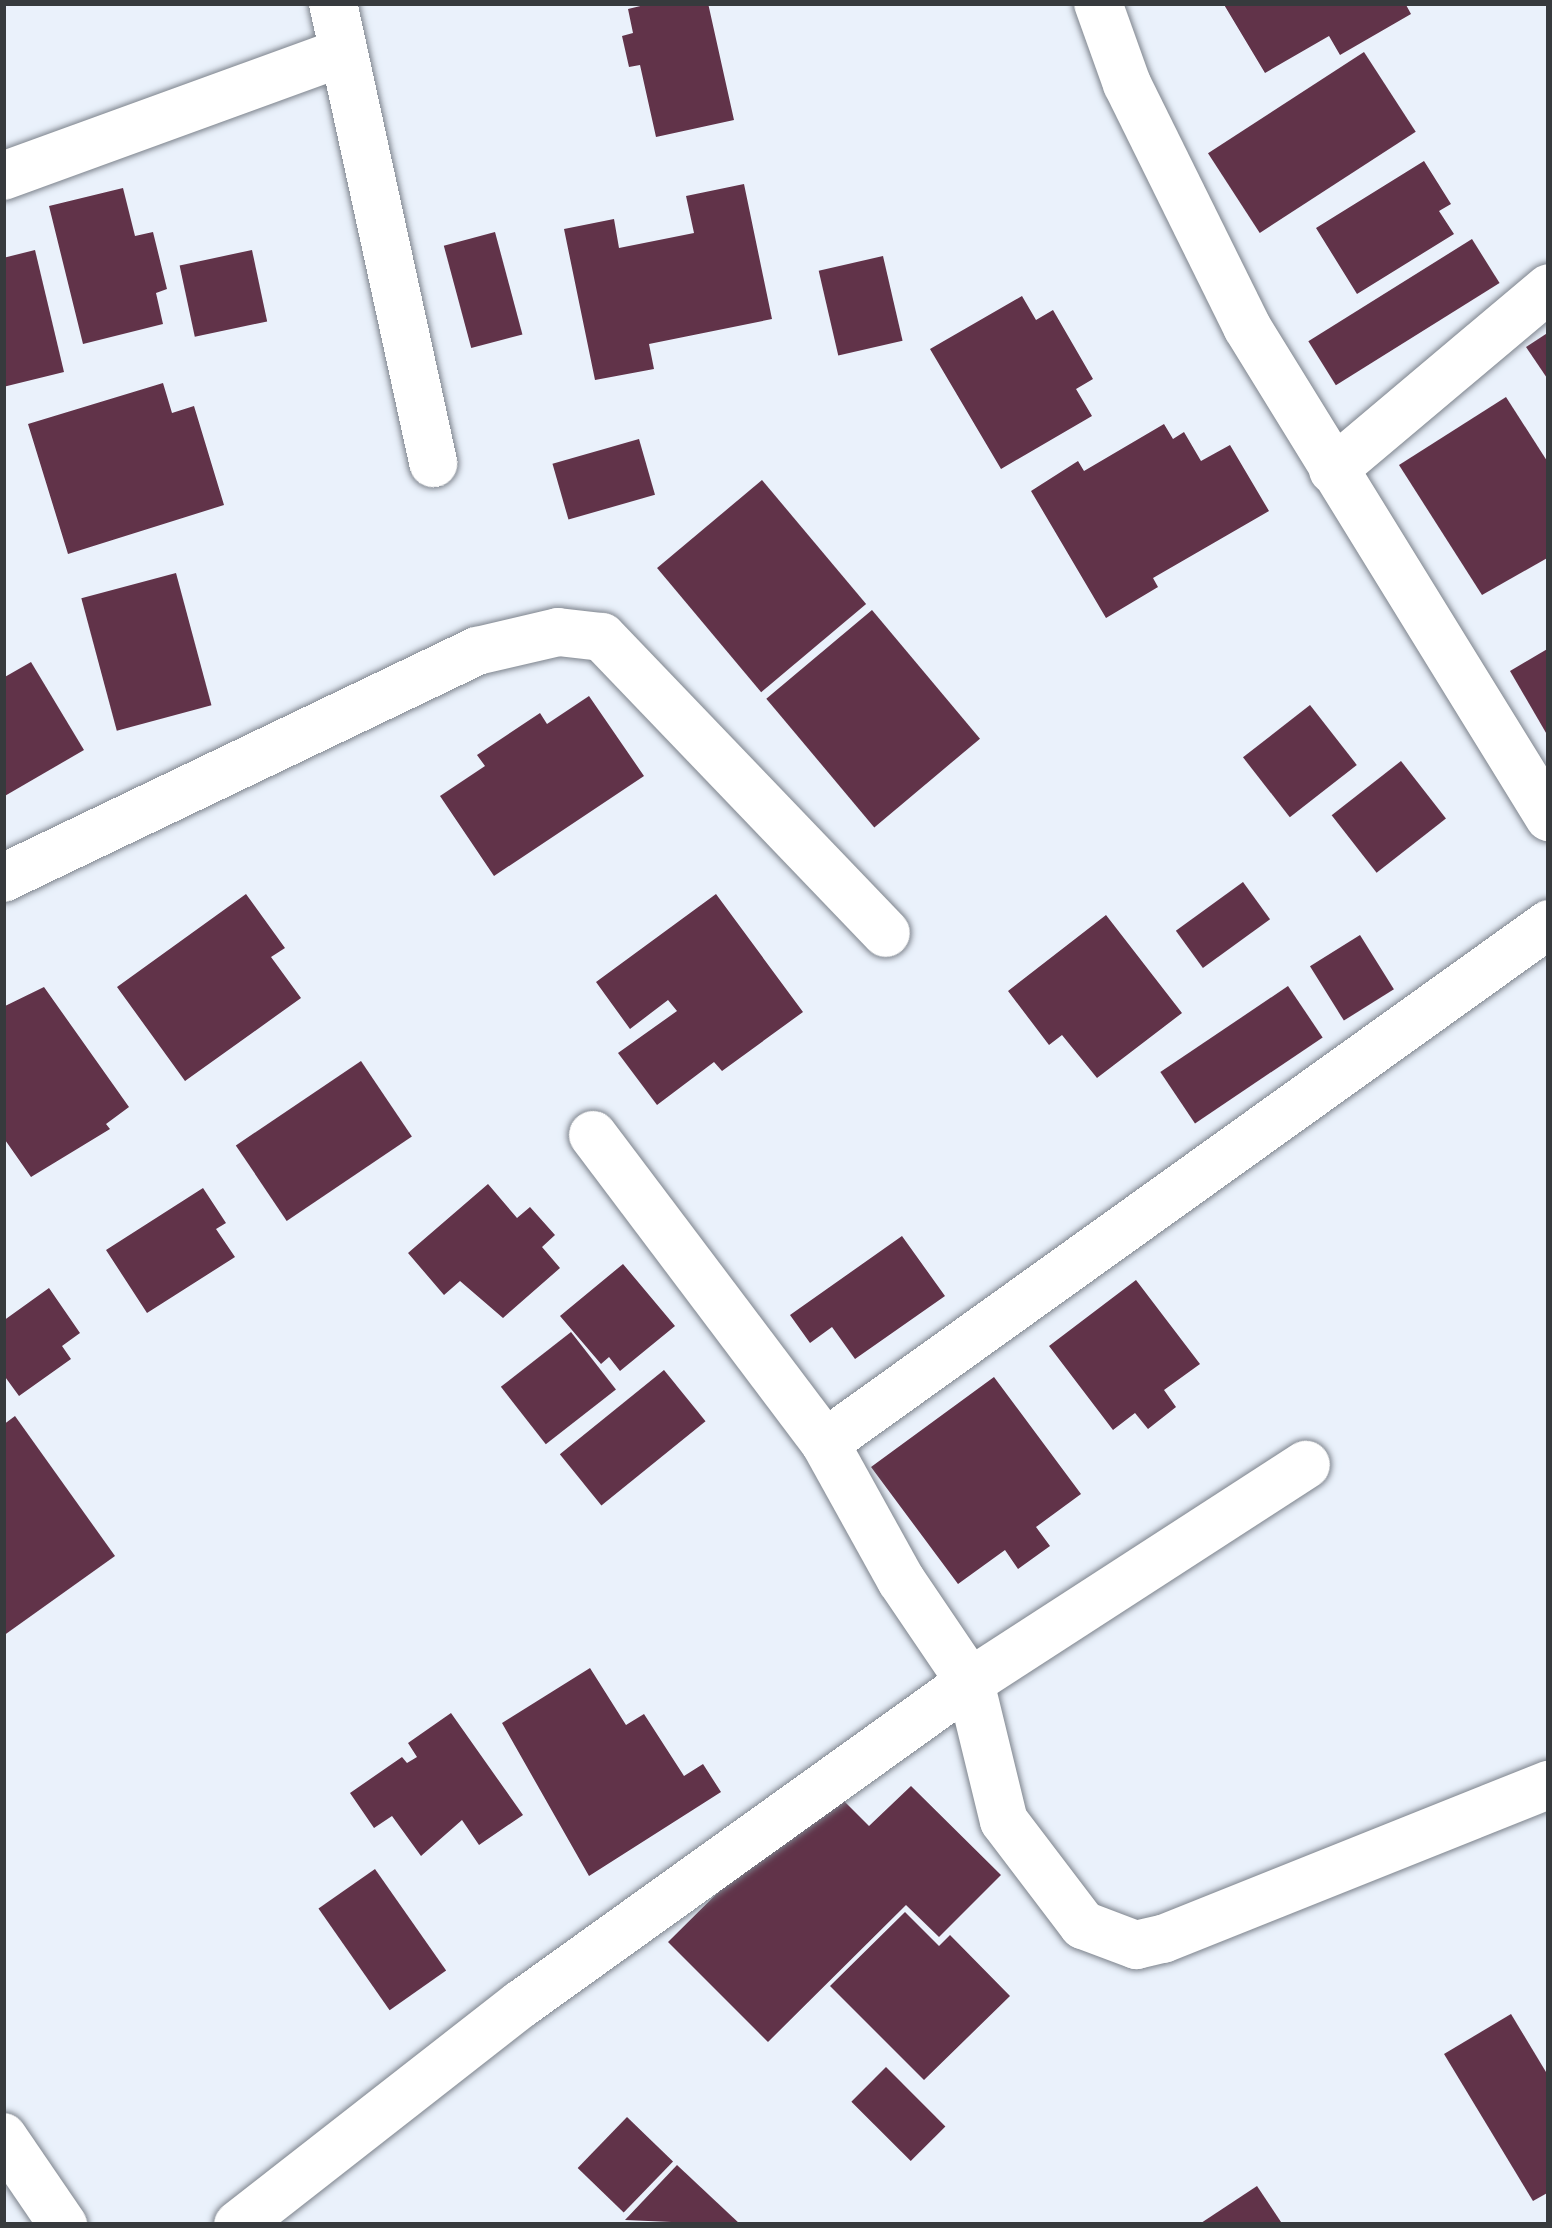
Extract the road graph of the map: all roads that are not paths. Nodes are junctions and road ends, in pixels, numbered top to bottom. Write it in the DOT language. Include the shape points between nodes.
graph roads {
  1 [pos="333,3"];
  2 [pos="1098,3"];
  3 [pos="343,52"];
  4 [pos="3,176"];
  5 [pos="1549,288"];
  6 [pos="433,463"];
  7 [pos="1334,470"];
  8 [pos="1549,817"];
  9 [pos="3,878"];
  10 [pos="1549,924"];
  11 [pos="886,933"];
  12 [pos="593,1135"];
  13 [pos="825,1443"];
  14 [pos="1306,1465"];
  15 [pos="970,1682"];
  16 [pos="1549,1785"];
  17 [pos="3,2137"];
  18 [pos="63,2225"];
  19 [pos="238,2225"];
  1 -- 3 [label="street"];
  2 -- 7 [label="street" via="1127,84 1247,327"];
  3 -- 4 [label="street"];
  3 -- 6 [label="street"];
  5 -- 7 [label="street"];
  7 -- 8 [label="street"];
  9 -- 11 [label="street" via="477,652 558,632 602,637"];
  10 -- 13 [label="street"];
  12 -- 13 [label="street"];
  13 -- 15 [label="street" via="901,1580"];
  14 -- 15 [label="street"];
  15 -- 16 [label="street" via="1004,1821 1083,1925 1136,1945"];
  15 -- 19 [label="street" via="520,2004"];
  17 -- 18 [label="street"];
}
